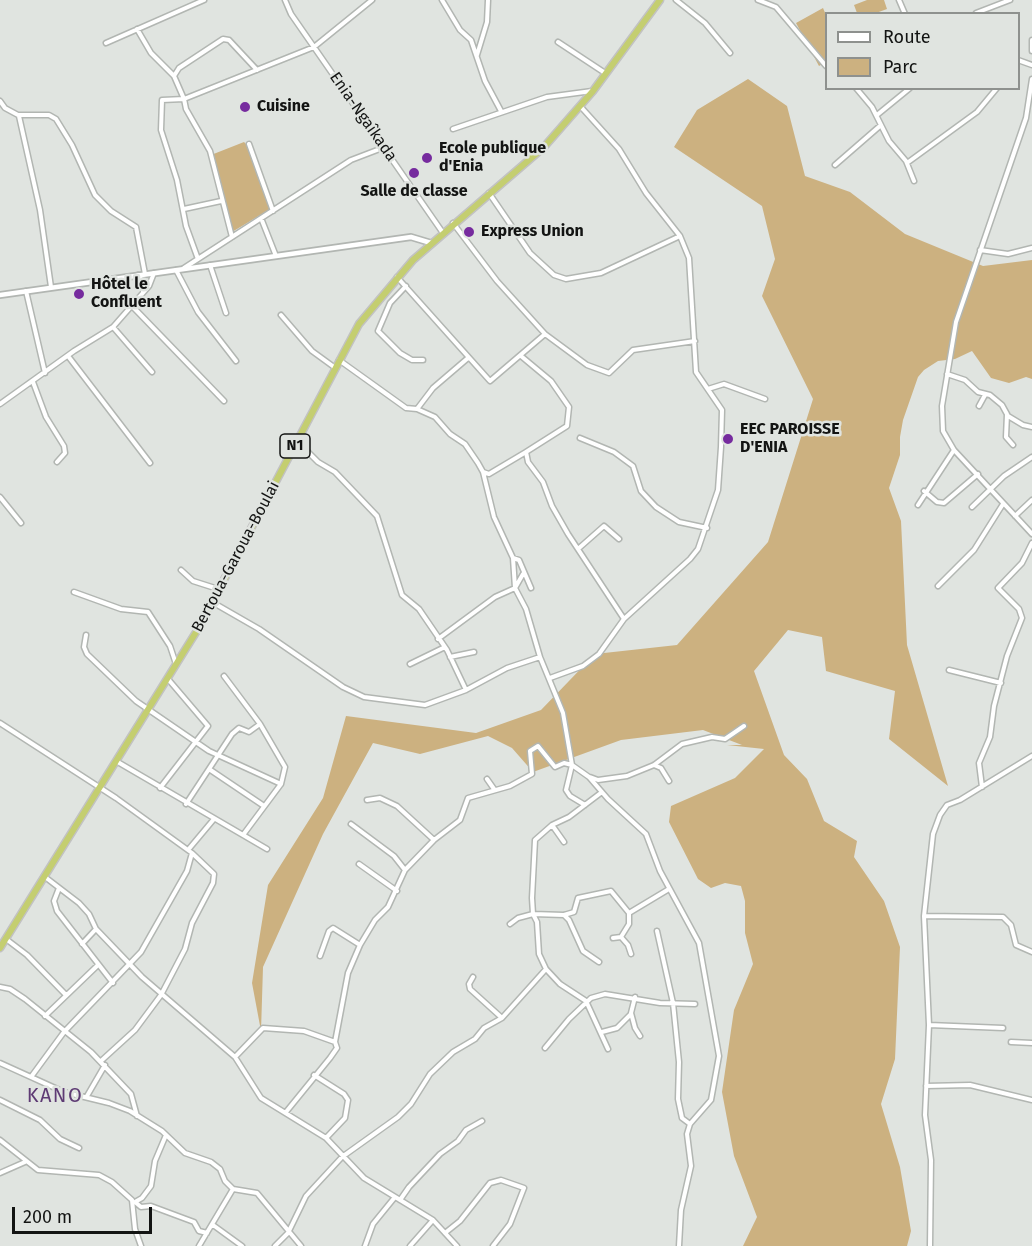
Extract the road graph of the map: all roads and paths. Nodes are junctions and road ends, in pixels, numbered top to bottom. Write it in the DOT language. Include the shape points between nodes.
graph roads {
  1 [pos="204,0"];
  2 [pos="285,0"];
  3 [pos="372,0"];
  4 [pos="442,0"];
  5 [pos="488,0"];
  6 [pos="660,0"];
  7 [pos="676,0"];
  8 [pos="758,0"];
  9 [pos="1010,0"];
  10 [pos="979,12"];
  11 [pos="137,29"];
  12 [pos="1032,40"];
  13 [pos="558,42"];
  14 [pos="106,43"];
  15 [pos="315,47"];
  16 [pos="1032,51"];
  17 [pos="730,53"];
  18 [pos="477,55"];
  19 [pos="825,65"];
  20 [pos="258,70"];
  21 [pos="606,74"];
  22 [pos="174,76"];
  23 [pos="1032,79"];
  24 [pos="858,90"];
  25 [pos="908,90"];
  26 [pos="995,90"];
  27 [pos="593,91"];
  28 [pos="1031,96"];
  29 [pos="184,99"];
  30 [pos="0,101"];
  31 [pos="581,107"];
  32 [pos="501,111"];
  33 [pos="18,115"];
  34 [pos="877,115"];
  35 [pos="881,125"];
  36 [pos="453,129"];
  37 [pos="249,144"];
  38 [pos="386,147"];
  39 [pos="907,163"];
  40 [pos="835,165"];
  41 [pos="914,181"];
  42 [pos="489,193"];
  43 [pos="221,201"];
  44 [pos="183,209"];
  45 [pos="273,211"];
  46 [pos="261,218"];
  47 [pos="453,224"];
  48 [pos="443,233"];
  49 [pos="680,236"];
  50 [pos="232,237"];
  51 [pos="431,243"];
  52 [pos="1032,248"];
  53 [pos="980,250"];
  54 [pos="276,256"];
  55 [pos="198,259"];
  56 [pos="210,265"];
  57 [pos="184,269"];
  58 [pos="176,270"];
  59 [pos="154,273"];
  60 [pos="145,274"];
  61 [pos="138,275"];
  62 [pos="397,277"];
  63 [pos="406,286"];
  64 [pos="51,288"];
  65 [pos="26,291"];
  66 [pos="143,293"];
  67 [pos="0,295"];
  68 [pos="133,307"];
  69 [pos="226,313"];
  70 [pos="281,315"];
  71 [pos="113,327"];
  72 [pos="545,334"];
  73 [pos="696,340"];
  74 [pos="68,356"];
  75 [pos="521,356"];
  76 [pos="468,358"];
  77 [pos="339,359"];
  78 [pos="423,360"];
  79 [pos="236,361"];
  80 [pos="334,367"];
  81 [pos="152,372"];
  82 [pos="45,373"];
  83 [pos="947,374"];
  84 [pos="33,382"];
  85 [pos="708,389"];
  86 [pos="985,394"];
  87 [pos="765,399"];
  88 [pos="224,401"];
  89 [pos="0,405"];
  90 [pos="979,406"];
  91 [pos="417,409"];
  92 [pos="1006,414"];
  93 [pos="1032,427"];
  94 [pos="580,438"];
  95 [pos="298,442"];
  96 [pos="1013,445"];
  97 [pos="954,450"];
  98 [pos="526,452"];
  99 [pos="1032,457"];
  100 [pos="57,462"];
  101 [pos="150,463"];
  102 [pos="483,472"];
  103 [pos="978,474"];
  104 [pos="990,489"];
  105 [pos="924,491"];
  106 [pos="0,497"];
  107 [pos="1032,501"];
  108 [pos="1003,504"];
  109 [pos="918,505"];
  110 [pos="972,507"];
  111 [pos="1015,516"];
  112 [pos="21,523"];
  113 [pos="707,528"];
  114 [pos="1032,534"];
  115 [pos="619,539"];
  116 [pos="1032,543"];
  117 [pos="578,549"];
  118 [pos="513,558"];
  119 [pos="181,570"];
  120 [pos="523,574"];
  121 [pos="938,586"];
  122 [pos="515,588"];
  123 [pos="531,588"];
  124 [pos="219,589"];
  125 [pos="74,592"];
  126 [pos="212,602"];
  127 [pos="624,619"];
  128 [pos="86,635"];
  129 [pos="438,639"];
  130 [pos="445,647"];
  131 [pos="474,652"];
  132 [pos="450,657"];
  133 [pos="540,657"];
  134 [pos="410,664"];
  135 [pos="176,665"];
  136 [pos="949,670"];
  137 [pos="224,676"];
  138 [pos="167,678"];
  139 [pos="550,678"];
  140 [pos="1001,683"];
  141 [pos="466,690"];
  142 [pos="148,710"];
  143 [pos="0,723"];
  144 [pos="260,724"];
  145 [pos="744,726"];
  146 [pos="195,742"];
  147 [pos="218,755"];
  148 [pos="1032,756"];
  149 [pos="116,761"];
  150 [pos="572,765"];
  151 [pos="654,765"];
  152 [pos="209,769"];
  153 [pos="590,777"];
  154 [pos="487,779"];
  155 [pos="669,781"];
  156 [pos="281,784"];
  157 [pos="982,786"];
  158 [pos="99,788"];
  159 [pos="160,788"];
  160 [pos="495,789"];
  161 [pos="602,792"];
  162 [pos="367,800"];
  163 [pos="186,804"];
  164 [pos="585,805"];
  165 [pos="264,806"];
  166 [pos="214,819"];
  167 [pos="351,824"];
  168 [pos="552,825"];
  169 [pos="243,835"];
  170 [pos="434,840"];
  171 [pos="564,842"];
  172 [pos="267,849"];
  173 [pos="190,852"];
  174 [pos="359,864"];
  175 [pos="405,870"];
  176 [pos="44,877"];
  177 [pos="59,888"];
  178 [pos="669,889"];
  179 [pos="397,891"];
  180 [pos="629,913"];
  181 [pos="533,914"];
  182 [pos="564,915"];
  183 [pos="924,916"];
  184 [pos="510,924"];
  185 [pos="96,929"];
  186 [pos="657,931"];
  187 [pos="621,937"];
  188 [pos="613,938"];
  189 [pos="6,939"];
  190 [pos="82,944"];
  191 [pos="360,945"];
  192 [pos="0,948"];
  193 [pos="1032,952"];
  194 [pos="631,954"];
  195 [pos="320,956"];
  196 [pos="599,962"];
  197 [pos="130,964"];
  198 [pos="99,965"];
  199 [pos="546,969"];
  200 [pos="473,977"];
  201 [pos="113,983"];
  202 [pos="0,987"];
  203 [pos="66,995"];
  204 [pos="161,995"];
  205 [pos="635,997"];
  206 [pos="586,1000"];
  207 [pos="673,1003"];
  208 [pos="695,1004"];
  209 [pos="632,1013"];
  210 [pos="45,1016"];
  211 [pos="502,1018"];
  212 [pos="929,1025"];
  213 [pos="1003,1028"];
  214 [pos="64,1032"];
  215 [pos="603,1032"];
  216 [pos="640,1036"];
  217 [pos="335,1042"];
  218 [pos="1011,1042"];
  219 [pos="1032,1043"];
  220 [pos="545,1048"];
  221 [pos="608,1049"];
  222 [pos="235,1057"];
  223 [pos="101,1061"];
  224 [pos="0,1063"];
  225 [pos="105,1065"];
  226 [pos="314,1075"];
  227 [pos="31,1077"];
  228 [pos="926,1086"];
  229 [pos="87,1096"];
  230 [pos="1032,1100"];
  231 [pos="1,1102"];
  232 [pos="286,1112"];
  233 [pos="137,1116"];
  234 [pos="482,1121"];
  235 [pos="690,1124"];
  236 [pos="166,1135"];
  237 [pos="326,1138"];
  238 [pos="0,1140"];
  239 [pos="79,1148"];
  240 [pos="342,1157"];
  241 [pos="25,1162"];
  242 [pos="0,1173"];
  243 [pos="232,1189"];
  244 [pos="395,1197"];
  245 [pos="400,1200"];
  246 [pos="433,1220"];
  247 [pos="213,1225"];
  248 [pos="207,1233"];
  249 [pos="288,1233"];
  250 [pos="445,1233"];
  251 [pos="141,1246"];
  252 [pos="199,1246"];
  253 [pos="242,1246"];
  254 [pos="275,1246"];
  255 [pos="301,1246"];
  256 [pos="365,1246"];
  257 [pos="410,1246"];
  258 [pos="457,1246"];
  259 [pos="493,1246"];
  260 [pos="679,1246"];
  261 [pos="930,1246"];
  1 -- 11 [label="street"];
  2 -- 15 [label="street, Enia-Ngaîkada"];
  3 -- 15 [label="street"];
  4 -- 18 [label="street"];
  5 -- 18 [label="street" via="487,22"];
  6 -- 21 [label="highway, Bertoua-Garoua-Boulai / N1"];
  7 -- 17 [label="street" via="705,23"];
  8 -- 19 [label="street" via="776,7"];
  9 -- 10 [label="street"];
  11 -- 14 [label="street"];
  11 -- 22 [label="street" via="151,53"];
  12 -- 16 [label="street"];
  13 -- 21 [label="street"];
  15 -- 20 [label="street"];
  15 -- 38 [label="street, Enia-Ngaîkada"];
  18 -- 32 [label="street"];
  20 -- 22 [label="street" via="233,43 223,39 179,68"];
  20 -- 29 [label="street"];
  21 -- 27 [label="highway, Bertoua-Garoua-Boulai / N1"];
  22 -- 29 [label="street"];
  23 -- 28 [label="street"];
  24 -- 34 [label="street"];
  25 -- 34 [label="street"];
  26 -- 39 [label="street" via="976,112"];
  27 -- 31 [label="highway, Bertoua-Garoua-Boulai / N1"];
  27 -- 32 [label="street" via="547,97"];
  28 -- 53 [label="street"];
  29 -- 43 [label="street" via="210,151"];
  29 -- 44 [label="street" via="164,98 161,103 162,136"];
  30 -- 33 [label="street" via="4,108"];
  31 -- 42 [label="highway, Bertoua-Garoua-Boulai / N1" via="543,147"];
  31 -- 49 [label="street" via="619,149 646,193"];
  32 -- 36 [label="street"];
  33 -- 60 [label="street" via="49,115 56,119 95,195 136,227"];
  33 -- 64 [label="street" via="40,210"];
  34 -- 35 [label="street"];
  35 -- 39 [label="street"];
  35 -- 40 [label="street"];
  37 -- 45 [label="street"];
  38 -- 45 [label="street" via="351,160"];
  38 -- 48 [label="street, Enia-Ngaîkada"];
  39 -- 41 [label="street"];
  42 -- 47 [label="highway, Bertoua-Garoua-Boulai / N1"];
  42 -- 49 [label="street" via="530,252 554,275 566,279 602,273"];
  43 -- 44 [label="street"];
  43 -- 50 [label="street"];
  44 -- 55 [label="street"];
  45 -- 46 [label="street"];
  46 -- 50 [label="street"];
  46 -- 54 [label="street"];
  47 -- 48 [label="highway, Bertoua-Garoua-Boulai / N1"];
  47 -- 72 [label="street"];
  48 -- 51 [label="highway, Bertoua-Garoua-Boulai / N1"];
  49 -- 73 [label="street" via="689,258"];
  50 -- 55 [label="street"];
  51 -- 54 [label="street" via="411,237"];
  51 -- 62 [label="highway, Bertoua-Garoua-Boulai / N1"];
  52 -- 53 [label="street" via="1008,254"];
  53 -- 83 [label="street" via="956,322"];
  54 -- 56 [label="street"];
  55 -- 57 [label="street"];
  56 -- 57 [label="street"];
  56 -- 69 [label="street"];
  57 -- 58 [label="street"];
  58 -- 59 [label="street"];
  58 -- 79 [label="street" via="198,312"];
  59 -- 60 [label="street"];
  59 -- 66 [label="street"];
  60 -- 61 [label="street"];
  61 -- 64 [label="street"];
  61 -- 66 [label="street" via="144,283"];
  62 -- 63 [label="street"];
  62 -- 77 [label="highway, Bertoua-Garoua-Boulai / N1" via="359,324"];
  63 -- 76 [label="street"];
  63 -- 78 [label="street" via="390,303 379,325 379,334 400,353 412,360"];
  64 -- 65 [label="street"];
  65 -- 67 [label="street"];
  65 -- 82 [label="street"];
  66 -- 68 [label="street"];
  68 -- 71 [label="street"];
  68 -- 88 [label="street"];
  70 -- 80 [label="street" via="312,351"];
  71 -- 74 [label="street"];
  71 -- 81 [label="street"];
  72 -- 73 [label="street" via="605,374 633,350"];
  72 -- 75 [label="street"];
  73 -- 85 [label="street" via="696,372"];
  74 -- 82 [label="street"];
  74 -- 101 [label="street"];
  75 -- 76 [label="street" via="490,381"];
  75 -- 98 [label="street" via="550,381 569,407 567,426"];
  76 -- 91 [label="street" via="433,388"];
  77 -- 80 [label="highway, Bertoua-Garoua-Boulai / N1"];
  77 -- 91 [label="street" via="406,408"];
  80 -- 95 [label="highway, Bertoua-Garoua-Boulai / N1"];
  82 -- 84 [label="street"];
  83 -- 86 [label="street"];
  83 -- 97 [label="street" via="943,431"];
  84 -- 89 [label="street"];
  84 -- 100 [label="street" via="46,417 65,450"];
  85 -- 87 [label="street" via="724,384"];
  85 -- 113 [label="street" via="722,416 718,490"];
  86 -- 90 [label="street"];
  86 -- 92 [label="street" via="1002,405"];
  91 -- 102 [label="street" via="435,417 465,444"];
  92 -- 93 [label="street"];
  92 -- 96 [label="street" via="1006,437"];
  94 -- 113 [label="street" via="614,452 633,466 641,491 656,507 679,522"];
  95 -- 124 [label="highway, Bertoua-Garoua-Boulai / N1"];
  95 -- 129 [label="street" via="335,472 376,516 402,595 419,609"];
  97 -- 103 [label="street"];
  97 -- 105 [label="street"];
  98 -- 102 [label="street" via="489,474"];
  98 -- 117 [label="street"];
  99 -- 104 [label="street"];
  102 -- 118 [label="street" via="494,517"];
  103 -- 104 [label="street"];
  103 -- 105 [label="street" via="944,503 936,502"];
  104 -- 108 [label="street"];
  104 -- 110 [label="street"];
  105 -- 109 [label="street"];
  106 -- 112 [label="street"];
  107 -- 111 [label="street"];
  108 -- 111 [label="street"];
  108 -- 121 [label="street" via="974,550"];
  111 -- 114 [label="street"];
  113 -- 127 [label="street" via="690,559"];
  115 -- 117 [label="street" via="604,526"];
  116 -- 140 [label="street" via="1022,563 998,588 1019,609 1022,618"];
  117 -- 127 [label="street"];
  118 -- 120 [label="street" via="519,560"];
  118 -- 122 [label="street"];
  119 -- 124 [label="street" via="193,581"];
  120 -- 122 [label="street"];
  120 -- 123 [label="street"];
  122 -- 129 [label="street" via="495,597"];
  122 -- 133 [label="street" via="526,609"];
  124 -- 126 [label="highway, Bertoua-Garoua-Boulai / N1"];
  125 -- 135 [label="street" via="121,609 148,612 171,646"];
  126 -- 135 [label="highway, Bertoua-Garoua-Boulai / N1"];
  126 -- 141 [label="street" via="355,694 425,705"];
  127 -- 139 [label="street" via="589,663"];
  128 -- 142 [label="street" via="87,654"];
  129 -- 130 [label="street"];
  130 -- 132 [label="street"];
  130 -- 134 [label="street"];
  131 -- 132 [label="street"];
  132 -- 141 [label="street"];
  133 -- 139 [label="street"];
  133 -- 141 [label="street" via="507,668"];
  135 -- 138 [label="highway, Bertoua-Garoua-Boulai / N1"];
  136 -- 140 [label="street"];
  137 -- 144 [label="street"];
  138 -- 142 [label="highway, Bertoua-Garoua-Boulai / N1"];
  138 -- 146 [label="street" via="207,723 207,729"];
  139 -- 150 [label="street" via="563,713"];
  140 -- 157 [label="street" via="990,737 979,763"];
  142 -- 146 [label="street"];
  142 -- 149 [label="highway, Bertoua-Garoua-Boulai / N1"];
  143 -- 158 [label="street"];
  144 -- 147 [label="street" via="249,732 237,729"];
  144 -- 156 [label="street" via="285,767"];
  145 -- 151 [label="street" via="725,739 712,737 682,744"];
  146 -- 147 [label="street"];
  146 -- 159 [label="street"];
  147 -- 152 [label="street"];
  147 -- 156 [label="street"];
  148 -- 157 [label="street"];
  149 -- 158 [label="highway, Bertoua-Garoua-Boulai / N1"];
  149 -- 159 [label="street"];
  150 -- 153 [label="street"];
  150 -- 160 [label="street" via="555,767 538,746 530,751 532,774"];
  150 -- 164 [label="street" via="566,790"];
  151 -- 153 [label="street" via="627,776 598,780"];
  151 -- 155 [label="street" via="661,768"];
  152 -- 163 [label="street"];
  152 -- 165 [label="street"];
  153 -- 161 [label="street"];
  154 -- 160 [label="street"];
  156 -- 165 [label="street"];
  157 -- 183 [label="street" via="947,805 940,815 933,834"];
  158 -- 173 [label="street"];
  158 -- 176 [label="highway, Bertoua-Garoua-Boulai / N1"];
  159 -- 163 [label="street"];
  160 -- 170 [label="street" via="468,798 460,820"];
  161 -- 164 [label="street"];
  161 -- 178 [label="street" via="646,834"];
  162 -- 170 [label="street" via="380,798 397,806"];
  163 -- 166 [label="street"];
  164 -- 168 [label="street"];
  165 -- 169 [label="street"];
  166 -- 169 [label="street"];
  166 -- 173 [label="street"];
  167 -- 175 [label="street" via="394,856"];
  168 -- 171 [label="street"];
  168 -- 181 [label="street" via="535,840 532,850"];
  169 -- 172 [label="street"];
  170 -- 175 [label="street"];
  173 -- 197 [label="street" via="187,872"];
  173 -- 204 [label="street" via="214,877 192,923 185,949"];
  174 -- 179 [label="street"];
  175 -- 179 [label="street"];
  176 -- 177 [label="street"];
  176 -- 189 [label="highway, Bertoua-Garoua-Boulai / N1"];
  177 -- 185 [label="street" via="89,914"];
  177 -- 190 [label="street" via="55,906"];
  178 -- 180 [label="street"];
  178 -- 235 [label="street" via="699,943 719,1056 711,1100"];
  179 -- 191 [label="street"];
  180 -- 182 [label="street" via="611,891 578,898 574,912"];
  180 -- 187 [label="street" via="629,924"];
  181 -- 182 [label="street"];
  181 -- 184 [label="street"];
  181 -- 199 [label="street" via="539,954"];
  182 -- 196 [label="street" via="583,951"];
  183 -- 193 [label="street" via="1003,916 1011,925 1016,945"];
  183 -- 212 [label="street"];
  185 -- 190 [label="street"];
  185 -- 197 [label="street"];
  186 -- 207 [label="street"];
  187 -- 188 [label="street"];
  187 -- 194 [label="street"];
  189 -- 192 [label="highway, Bertoua-Garoua-Boulai / N1"];
  189 -- 203 [label="street"];
  190 -- 198 [label="street"];
  191 -- 195 [label="street" via="333,928"];
  191 -- 217 [label="street" via="348,974"];
  197 -- 201 [label="street"];
  197 -- 204 [label="street"];
  198 -- 201 [label="street"];
  198 -- 203 [label="street"];
  199 -- 206 [label="street" via="560,984"];
  199 -- 211 [label="street"];
  200 -- 211 [label="street" via="470,989"];
  201 -- 214 [label="street"];
  202 -- 210 [label="street" via="10,989"];
  203 -- 210 [label="street"];
  204 -- 222 [label="street"];
  204 -- 223 [label="street" via="135,1029"];
  205 -- 206 [label="street" via="611,998 605,994"];
  205 -- 207 [label="street"];
  205 -- 209 [label="street"];
  206 -- 215 [label="street"];
  206 -- 220 [label="street"];
  207 -- 208 [label="street"];
  207 -- 235 [label="street" via="678,1099 682,1118"];
  209 -- 215 [label="street" via="617,1028"];
  209 -- 216 [label="street" via="634,1028"];
  210 -- 214 [label="street"];
  211 -- 240 [label="street" via="453,1052 387,1127"];
  212 -- 213 [label="street"];
  212 -- 228 [label="street"];
  214 -- 223 [label="street"];
  214 -- 227 [label="street"];
  215 -- 221 [label="street"];
  217 -- 222 [label="street" via="304,1031 263,1028"];
  217 -- 226 [label="street" via="337,1048"];
  218 -- 219 [label="street"];
  222 -- 232 [label="street" via="257,1094"];
  223 -- 225 [label="street"];
  224 -- 227 [label="street"];
  225 -- 229 [label="street"];
  225 -- 233 [label="street" via="131,1094"];
  226 -- 232 [label="street"];
  226 -- 237 [label="street" via="348,1100 345,1118"];
  227 -- 229 [label="street" via="64,1092"];
  228 -- 230 [label="street" via="970,1085"];
  228 -- 261 [label="street" via="931,1160"];
  229 -- 233 [label="street"];
  231 -- 239 [label="street" via="40,1120 66,1143"];
  232 -- 237 [label="street"];
  233 -- 236 [label="street"];
  234 -- 245 [label="street" via="440,1154"];
  235 -- 260 [label="street" via="690,1166"];
  236 -- 243 [label="street" via="185,1153 220,1169"];
  236 -- 248 [label="street" via="155,1161 152,1184 135,1202 194,1222 199,1231"];
  237 -- 240 [label="street"];
  238 -- 241 [label="street"];
  240 -- 244 [label="street" via="364,1178"];
  240 -- 249 [label="street" via="306,1196"];
  241 -- 242 [label="street"];
  241 -- 251 [label="street" via="38,1170 99,1175 112,1182 132,1200"];
  243 -- 247 [label="street"];
  243 -- 249 [label="street" via="257,1194"];
  244 -- 245 [label="street"];
  244 -- 256 [label="street" via="373,1224"];
  245 -- 246 [label="street"];
  246 -- 250 [label="street"];
  246 -- 257 [label="street"];
  247 -- 248 [label="street"];
  247 -- 253 [label="street"];
  248 -- 252 [label="street"];
  249 -- 254 [label="street"];
  249 -- 255 [label="street"];
  250 -- 258 [label="street"];
  250 -- 259 [label="street" via="460,1221 490,1183 501,1180 524,1188 510,1224"];
}
